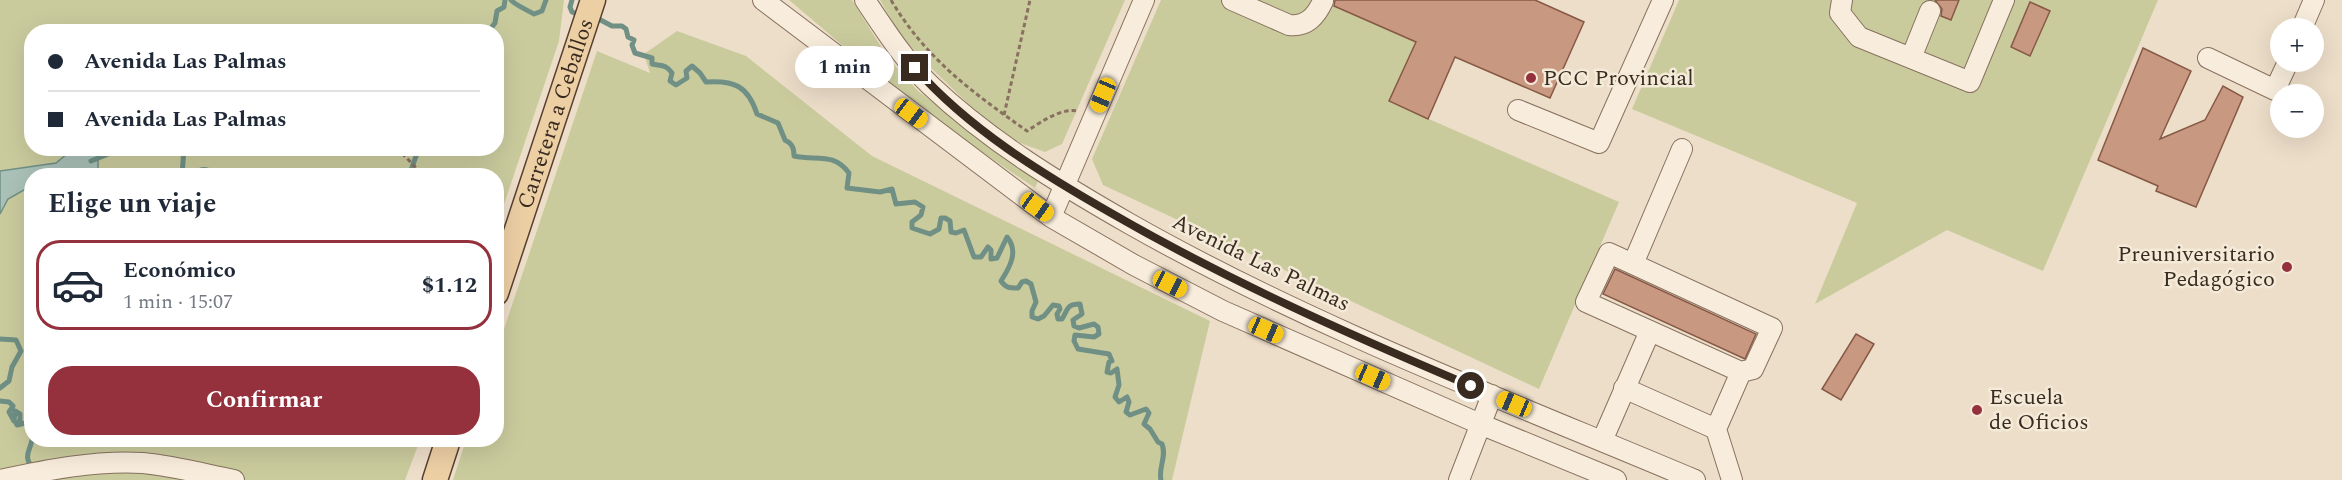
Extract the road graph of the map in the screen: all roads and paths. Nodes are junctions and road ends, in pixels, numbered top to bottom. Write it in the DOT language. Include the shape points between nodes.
graph roads {
  1 [pos="763,0"];
  2 [pos="865,0"];
  3 [pos="891,0"];
  4 [pos="1029,0"];
  5 [pos="1144,0"];
  6 [pos="1232,0"];
  7 [pos="1663,0"];
  8 [pos="1842,0"];
  9 [pos="2004,0"];
  10 [pos="2314,0"];
  11 [pos="592,1"];
  12 [pos="1323,1"];
  13 [pos="1930,11"];
  14 [pos="2306,18"];
  15 [pos="1911,58"];
  16 [pos="2208,58"];
  17 [pos="2283,72"];
  18 [pos="1518,110"];
  19 [pos="1095,114"];
  20 [pos="1004,115"];
  21 [pos="999,141"];
  22 [pos="1682,149"];
  23 [pos="405,156"];
  24 [pos="416,168"];
  25 [pos="1064,186"];
  26 [pos="1051,217"];
  27 [pos="1633,264"];
  28 [pos="504,269"];
  29 [pos="1650,331"];
  30 [pos="1741,372"];
  31 [pos="1624,388"];
  32 [pos="1492,395"];
  33 [pos="1480,424"];
  34 [pos="1716,429"];
  35 [pos="1602,441"];
  36 [pos="446,447"];
  37 [pos="0,479"];
  38 [pos="234,480"];
  39 [pos="435,480"];
  40 [pos="1459,480"];
  41 [pos="1616,480"];
  42 [pos="1695,480"];
  43 [pos="1732,480"];
  1 -- 26 [label="street"];
  2 -- 21 [label="street, Avenida Las Palmas" via="929,84"];
  3 -- 20 [label="path" via="939,64"];
  4 -- 20 [label="path"];
  5 -- 19 [label="street"];
  6 -- 12 [label="street" via="1297,26 1309,21"];
  7 -- 18 [label="street" via="1599,143"];
  8 -- 15 [label="street" via="1840,13 1859,36"];
  9 -- 15 [label="street" via="1970,82"];
  10 -- 14 [label="street"];
  11 -- 28 [label="main road, Carretera a Ceballos"];
  13 -- 15 [label="street"];
  16 -- 17 [label="street" via="2275,90"];
  19 -- 20 [label="path" via="1070,109 1027,131"];
  19 -- 25 [label="street"];
  20 -- 21 [label="path"];
  21 -- 25 [label="street, Avenida Las Palmas"];
  22 -- 27 [label="street"];
  23 -- 24 [label="path"];
  25 -- 26 [label="street"];
  25 -- 32 [label="street, Avenida Las Palmas" via="1236,282"];
  26 -- 33 [label="street" via="1223,311"];
  27 -- 29 [label="street" via="1609,254 1586,302"];
  27 -- 30 [label="street" via="1772,328 1753,369"];
  29 -- 30 [label="street"];
  29 -- 31 [label="street"];
  30 -- 34 [label="street"];
  31 -- 34 [label="street"];
  31 -- 35 [label="street"];
  32 -- 33 [label="street"];
  32 -- 35 [label="street, Avenida Las Palmas"];
  33 -- 40 [label="street"];
  33 -- 41 [label="street"];
  34 -- 43 [label="street"];
  35 -- 42 [label="street, Avenida Las Palmas"];
  36 -- 39 [label="main road"];
  37 -- 38 [label="street" via="82,466 141,463"];
}
